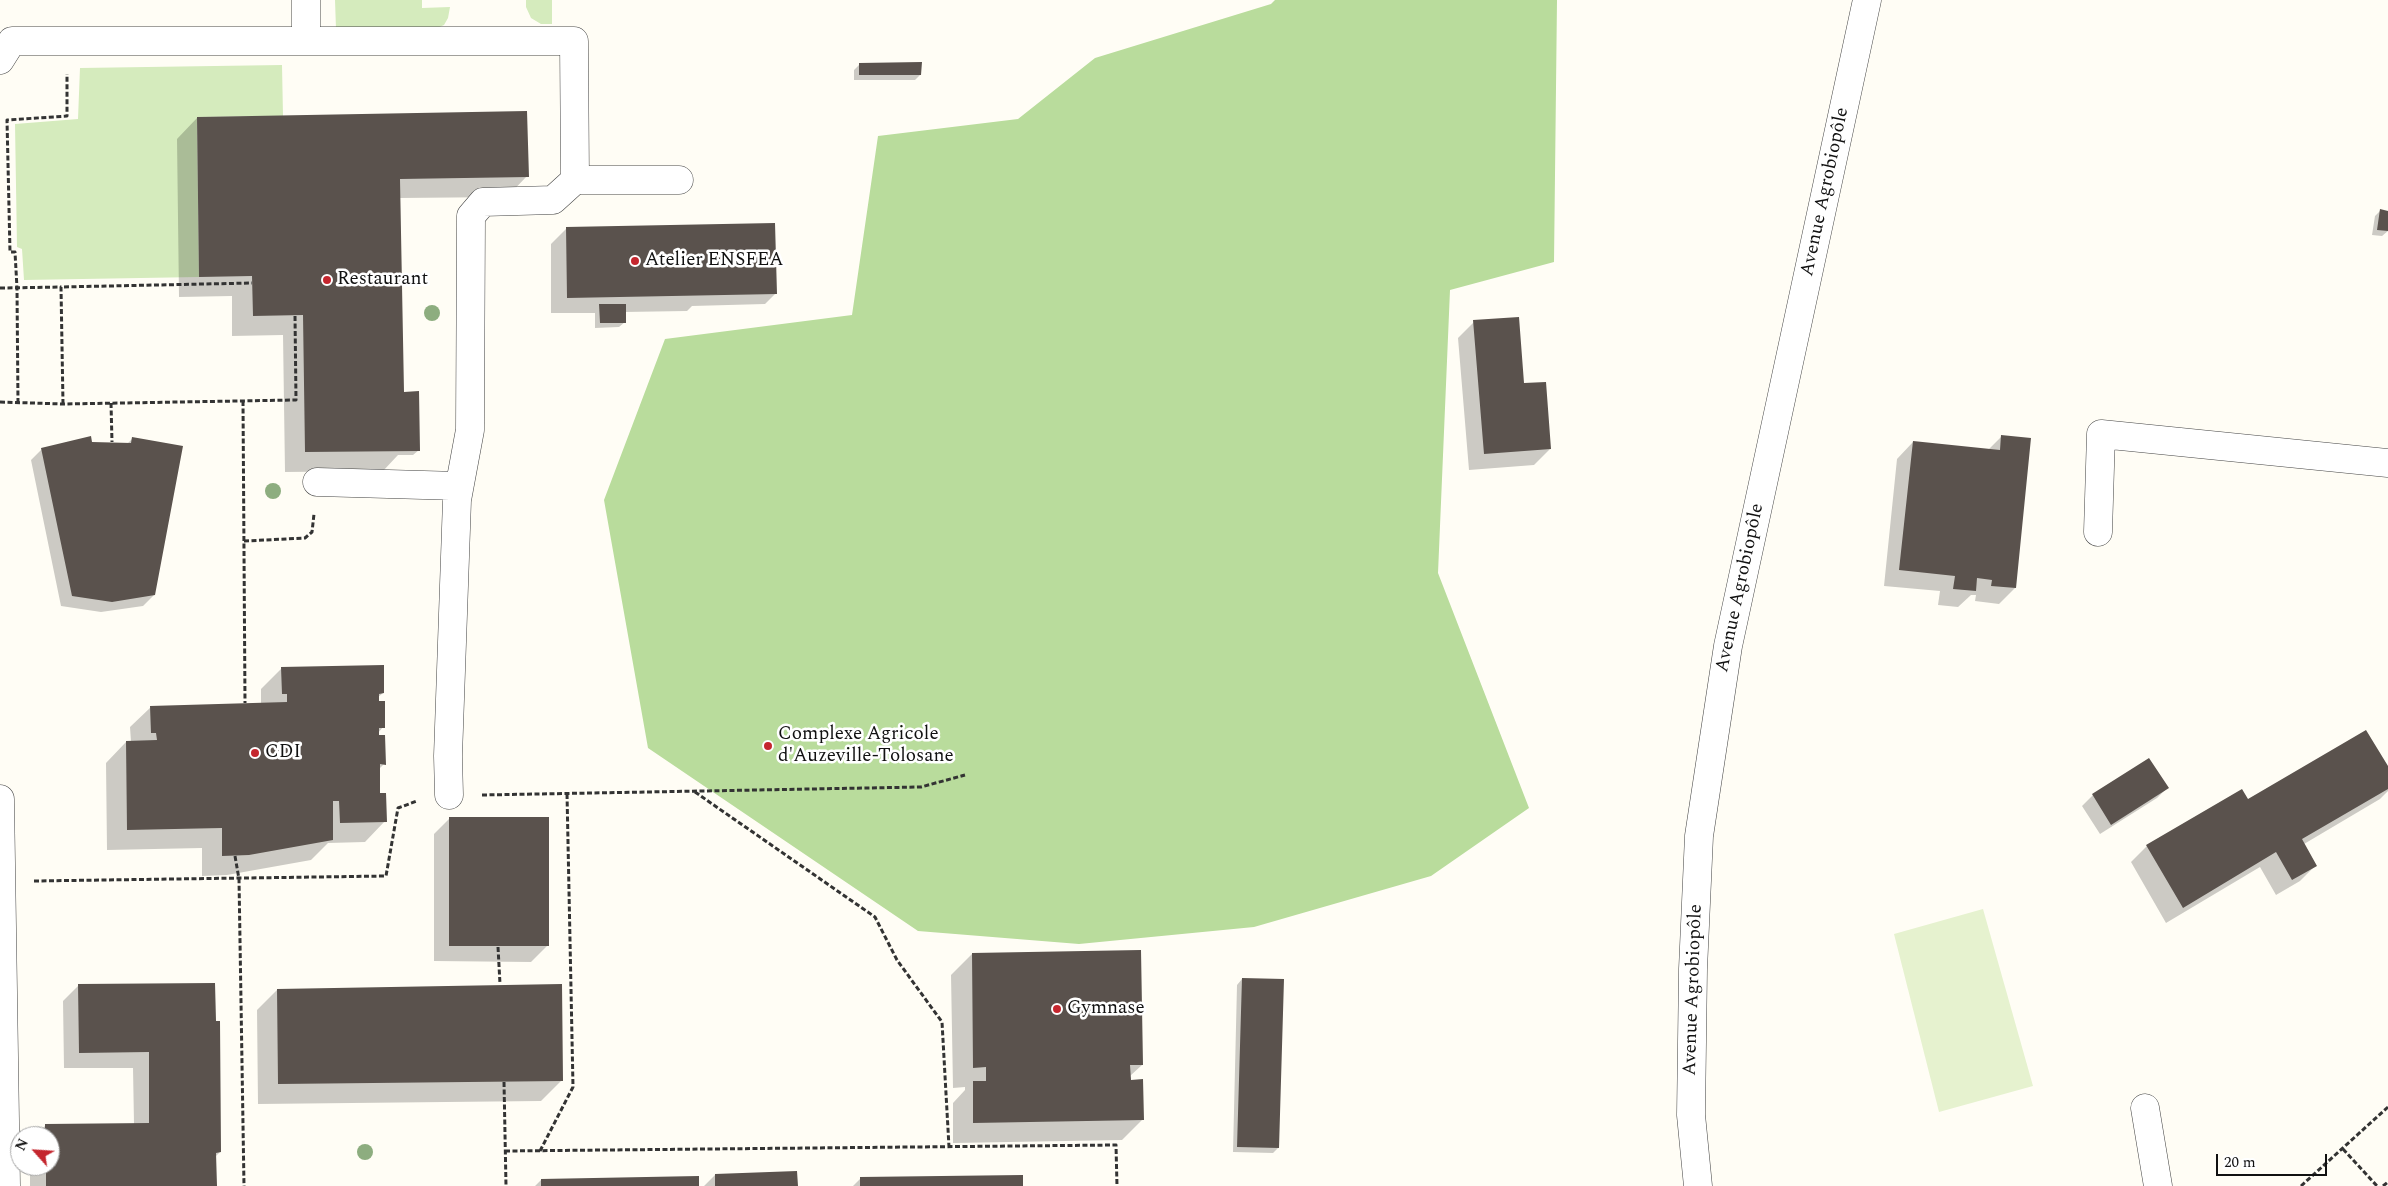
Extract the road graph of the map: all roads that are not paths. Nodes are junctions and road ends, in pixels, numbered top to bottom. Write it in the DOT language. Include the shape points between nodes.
graph roads {
  1 [pos="306,0"];
  2 [pos="1867,0"];
  3 [pos="306,41"];
  4 [pos="0,60"];
  5 [pos="575,180"];
  6 [pos="679,180"];
  7 [pos="2388,463"];
  8 [pos="317,482"];
  9 [pos="459,486"];
  10 [pos="2098,532"];
  11 [pos="439,796"];
  12 [pos="0,799"];
  13 [pos="0,805"];
  14 [pos="1,882"];
  15 [pos="2145,1108"];
  16 [pos="4,1179"];
  17 [pos="1698,1186"];
  18 [pos="2158,1186"];
  1 -- 3 [label="street"];
  2 -- 17 [label="street, Avenue Agrobiopôle" via="1728,646 1699,836 1692,969 1691,1115"];
  3 -- 4 [label="street" via="12,41"];
  3 -- 5 [label="street" via="574,42"];
  5 -- 6 [label="street"];
  5 -- 9 [label="street" via="553,200 483,202 471,216 470,430"];
  7 -- 10 [label="street" via="2101,434"];
  8 -- 9 [label="street"];
  9 -- 11 [label="street" via="448,756"];
  12 -- 13 [label="street"];
  13 -- 14 [label="street"];
  14 -- 16 [label="street"];
  15 -- 18 [label="street"];
}
